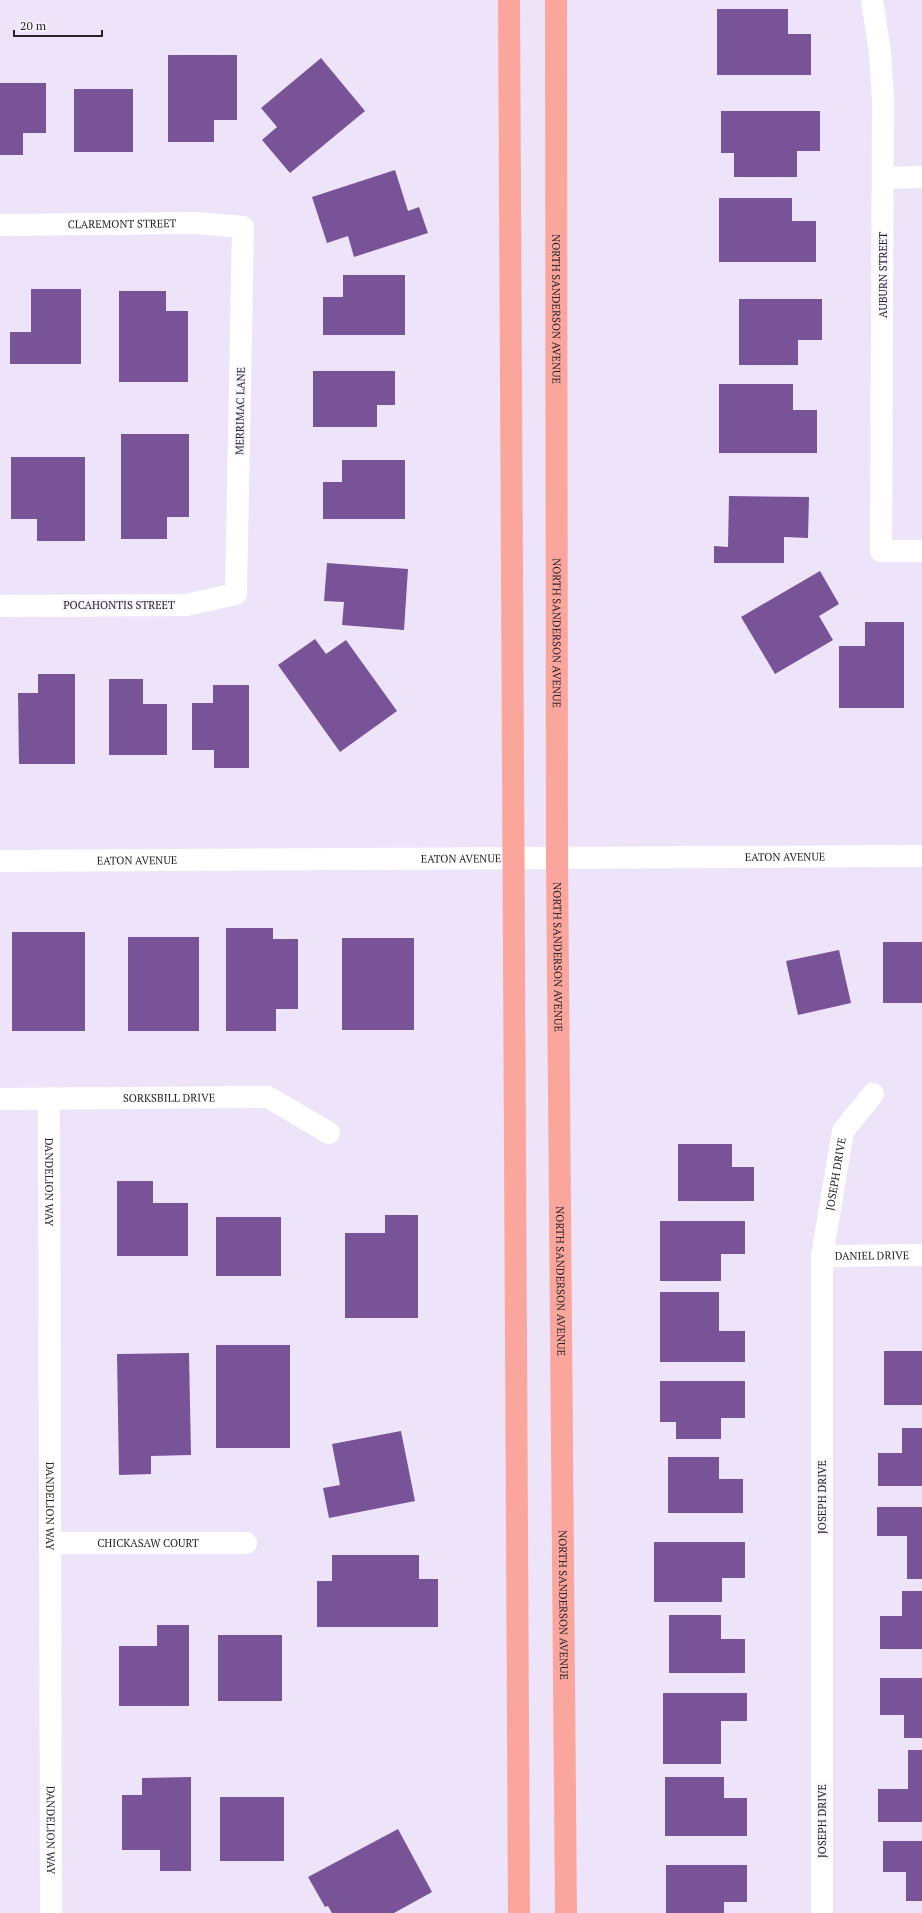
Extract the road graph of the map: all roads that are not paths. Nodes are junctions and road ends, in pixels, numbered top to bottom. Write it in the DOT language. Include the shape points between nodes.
graph roads {
  1 [pos="509,0"];
  2 [pos="556,0"];
  3 [pos="872,0"];
  4 [pos="883,178"];
  5 [pos="922,178"];
  6 [pos="0,226"];
  7 [pos="243,227"];
  8 [pos="922,551"];
  9 [pos="236,594"];
  10 [pos="0,606"];
  11 [pos="922,856"];
  12 [pos="514,858"];
  13 [pos="557,858"];
  14 [pos="0,861"];
  15 [pos="873,1094"];
  16 [pos="0,1098"];
  17 [pos="49,1098"];
  18 [pos="330,1133"];
  19 [pos="922,1255"];
  20 [pos="822,1256"];
  21 [pos="50,1543"];
  22 [pos="246,1543"];
  23 [pos="51,1913"];
  24 [pos="519,1913"];
  25 [pos="566,1913"];
  26 [pos="822,1913"];
  1 -- 12 [label="highway"];
  2 -- 13 [label="highway, NORTH SANDERSON AVENUE"];
  3 -- 4 [label="street, AUBURN STREET" via="880,52 883,99"];
  4 -- 5 [label="street"];
  4 -- 8 [label="street, AUBURN STREET" via="881,551"];
  6 -- 7 [label="street, CLAREMONT STREET" via="196,223"];
  7 -- 9 [label="street, MERRIMAC LANE"];
  9 -- 10 [label="street, POCAHONTIS STREET" via="186,605"];
  11 -- 13 [label="street, EATON AVENUE"];
  12 -- 13 [label="street, EATON AVENUE"];
  12 -- 14 [label="street, EATON AVENUE"];
  12 -- 24 [label="highway"];
  13 -- 25 [label="highway, NORTH SANDERSON AVENUE"];
  15 -- 20 [label="street, JOSEPH DRIVE" via="843,1131"];
  16 -- 17 [label="street, SORKSBILL DRIVE"];
  17 -- 18 [label="street, SORKSBILL DRIVE" via="268,1097"];
  17 -- 21 [label="street, DANDELION WAY"];
  19 -- 20 [label="street, DANIEL DRIVE"];
  20 -- 26 [label="street, JOSEPH DRIVE"];
  21 -- 22 [label="street, CHICKASAW COURT"];
  21 -- 23 [label="street, DANDELION WAY"];
}
